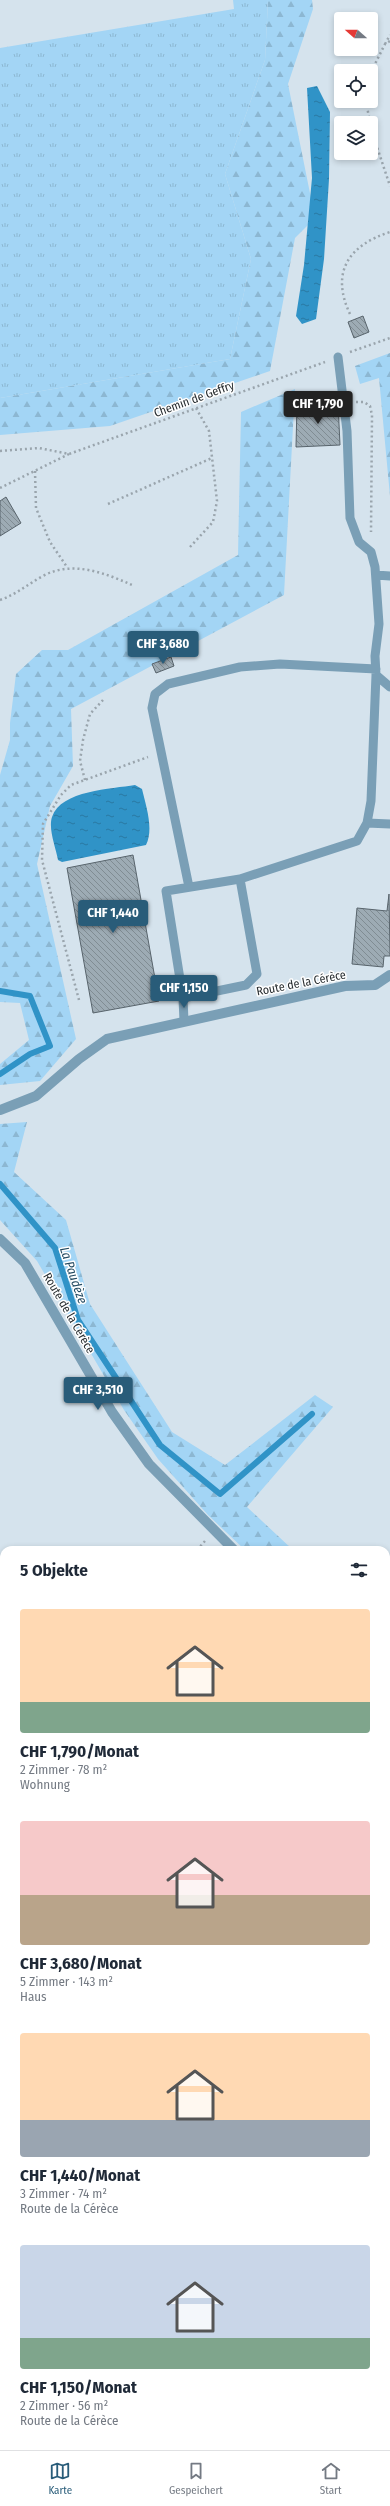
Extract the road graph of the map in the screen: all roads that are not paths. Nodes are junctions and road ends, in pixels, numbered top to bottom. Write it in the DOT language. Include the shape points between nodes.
graph roads {
  1 [pos="338,357"];
  2 [pos="376,575"];
  3 [pos="390,576"];
  4 [pos="376,672"];
  5 [pos="390,687"];
  6 [pos="367,823"];
  7 [pos="390,824"];
  8 [pos="240,879"];
  9 [pos="190,887"];
  10 [pos="390,975"];
  11 [pos="183,998"];
  12 [pos="184,1021"];
  13 [pos="4,1109"];
  14 [pos="0,1238"];
  15 [pos="230,1546"];
  1 -- 2 [label="lane" via="347,431 350,518 359,542 370,552"];
  2 -- 3 [label="lane"];
  2 -- 4 [label="lane" via="379,624"];
  4 -- 5 [label="lane"];
  4 -- 6 [label="lane" via="371,801"];
  4 -- 9 [label="lane" via="272,665 240,667 168,684 156,694 152,708"];
  6 -- 7 [label="lane"];
  6 -- 8 [label="lane" via="357,841"];
  8 -- 9 [label="lane"];
  8 -- 11 [label="lane" via="257,974 246,985"];
  9 -- 11 [label="lane" via="166,891"];
  10 -- 12 [label="street, Route de la Cérèce" via="375,985 345,986"];
  11 -- 12 [label="lane"];
  12 -- 13 [label="street, Route de la Cérèce" via="107,1039 78,1059 36,1096"];
  14 -- 15 [label="street, Route de la Cérèce" via="25,1264 112,1412 149,1464"];
}
